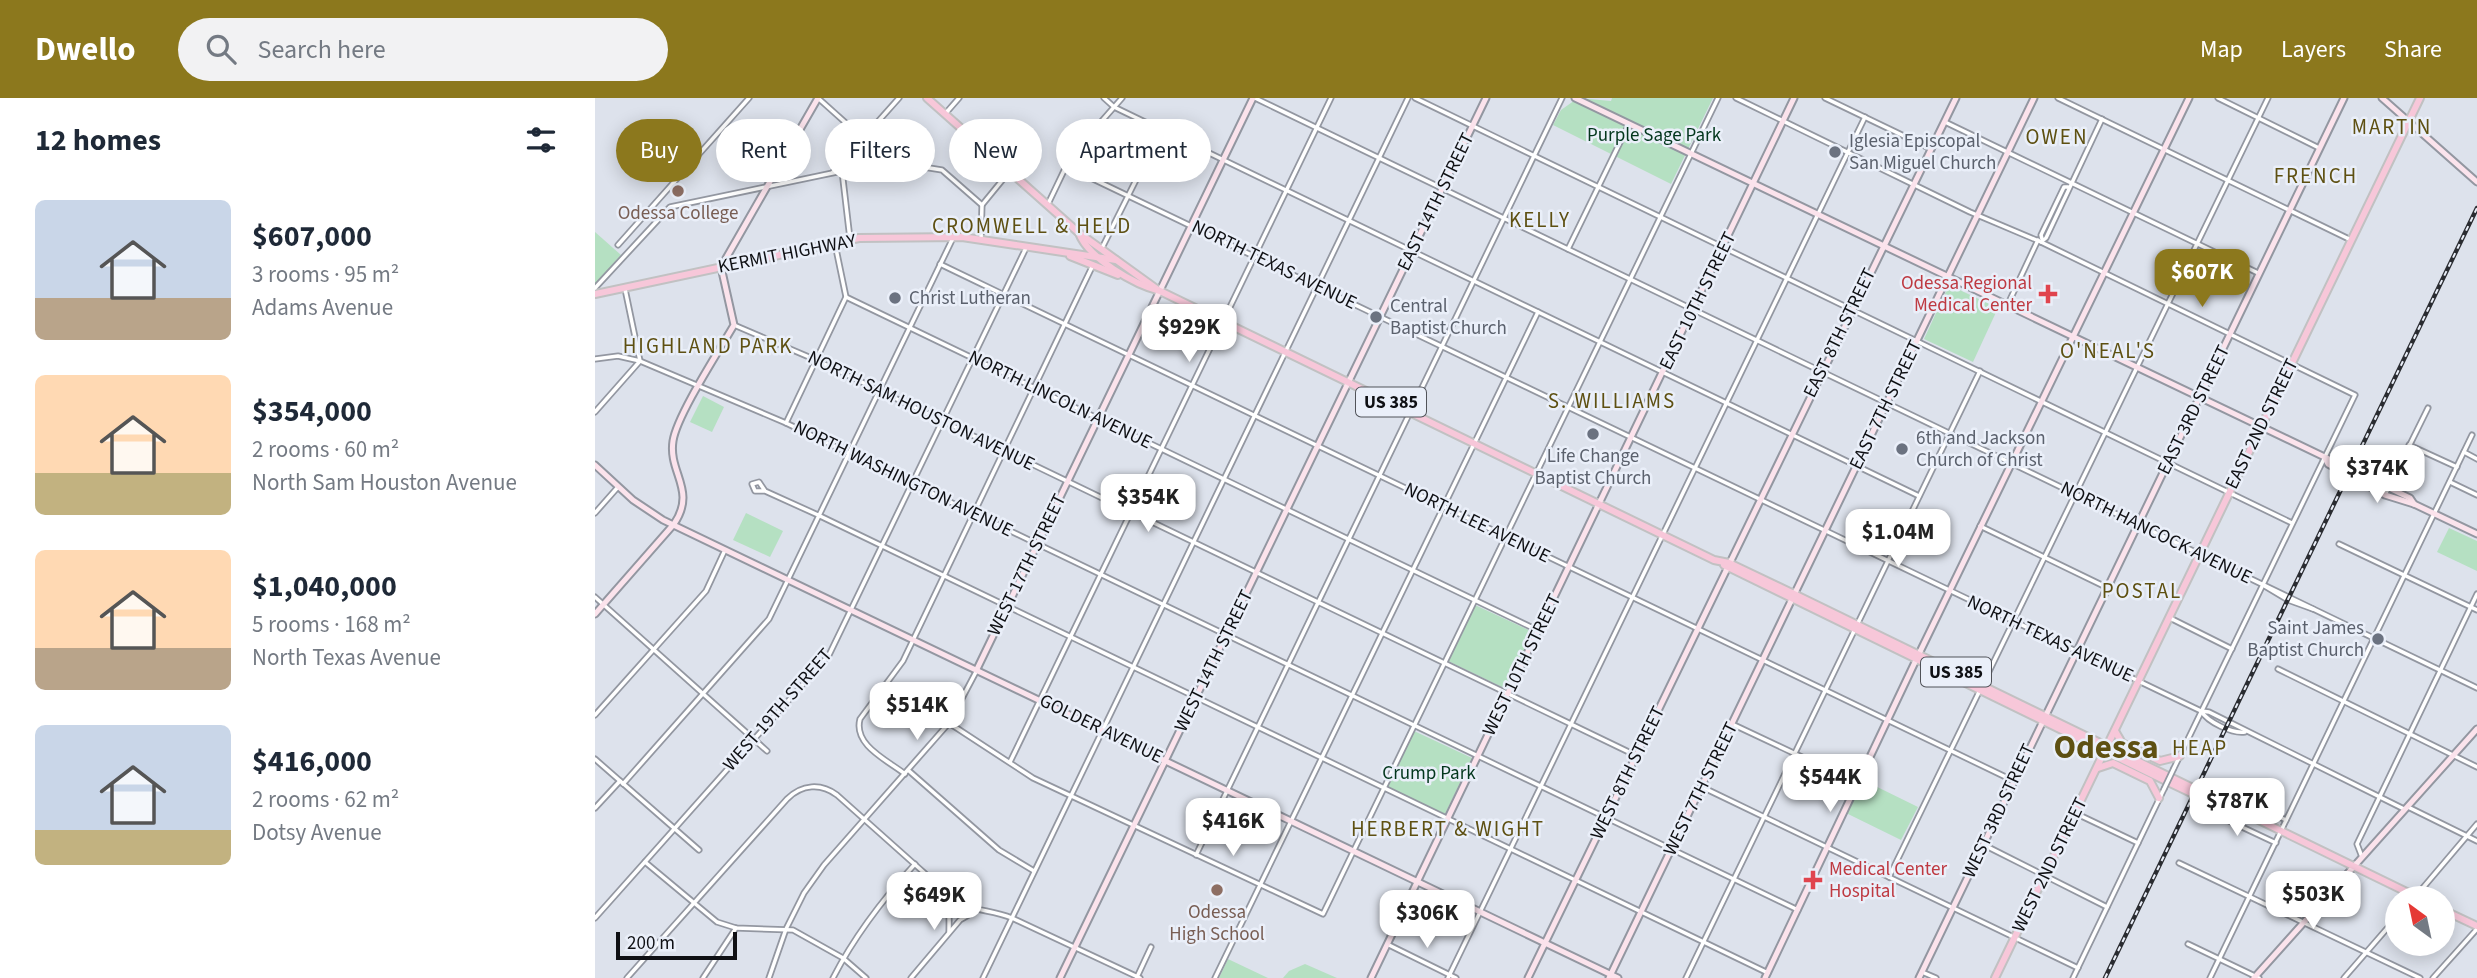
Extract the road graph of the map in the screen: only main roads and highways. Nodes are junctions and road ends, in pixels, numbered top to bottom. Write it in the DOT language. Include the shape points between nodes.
graph roads {
  1 [pos="927,98"];
  2 [pos="2420,98"];
  3 [pos="1079,233"];
  4 [pos="1082,242"];
  5 [pos="1065,254"];
  6 [pos="1074,255"];
  7 [pos="1101,257"];
  8 [pos="1115,260"];
  9 [pos="1126,278"];
  10 [pos="1160,291"];
  11 [pos="595,294"];
  12 [pos="2115,730"];
  13 [pos="2106,748"];
  14 [pos="2180,756"];
  15 [pos="2097,769"];
  16 [pos="2159,798"];
  17 [pos="2393,886"];
  18 [pos="2455,915"];
  19 [pos="2476,925"];
  20 [pos="1995,978"];
  1 -- 3 [label="main road, US 385"];
  2 -- 12 [label="main road, EAST 2ND STREET"];
  3 -- 4 [label="main road"];
  3 -- 8 [label="main road, US 385"];
  4 -- 6 [label="main road"];
  4 -- 7 [label="main road, US 385"];
  5 -- 6 [label="main road, KERMIT HIGHWAY"];
  5 -- 9 [label="main road, KERMIT HIGHWAY"];
  5 -- 11 [label="main road, KERMIT HIGHWAY" via="954,236 850,239"];
  6 -- 7 [label="main road, KERMIT HIGHWAY"];
  7 -- 8 [label="main road, KERMIT HIGHWAY"];
  7 -- 9 [label="main road, US 385"];
  8 -- 10 [label="main road, US 385"];
  9 -- 10 [label="main road, US 385"];
  10 -- 13 [label="main road, US 385"];
  12 -- 13 [label="main road, EAST 2ND STREET"];
  12 -- 14 [label="main road" via="2122,743 2157,760 2167,762"];
  13 -- 15 [label="main road, WEST 2ND STREET"];
  13 -- 17 [label="main road, US 385"];
  15 -- 16 [label="main road" via="2115,764 2150,781"];
  15 -- 20 [label="main road, WEST 2ND STREET"];
  18 -- 19 [label="main road"];
}
